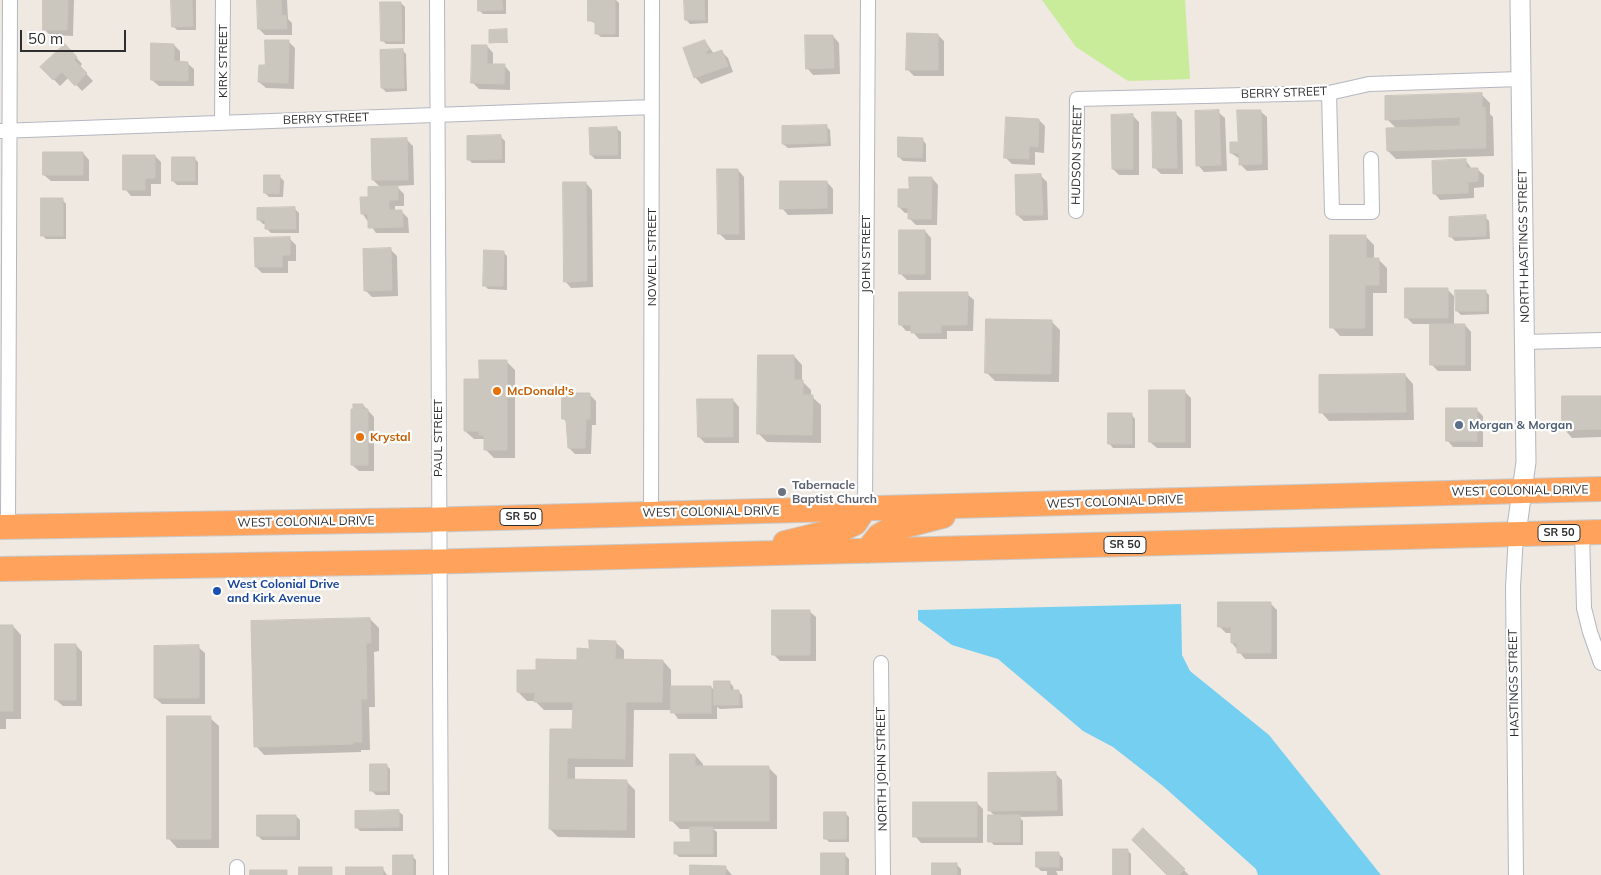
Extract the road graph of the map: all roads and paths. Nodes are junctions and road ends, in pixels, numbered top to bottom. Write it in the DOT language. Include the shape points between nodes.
graph roads {
  1 [pos="10,0"];
  2 [pos="223,0"];
  3 [pos="437,0"];
  4 [pos="652,0"];
  5 [pos="868,0"];
  6 [pos="1520,0"];
  7 [pos="1520,79"];
  8 [pos="1329,93"];
  9 [pos="1077,99"];
  10 [pos="652,106"];
  11 [pos="437,116"];
  12 [pos="222,122"];
  13 [pos="5,130"];
  14 [pos="1371,158"];
  15 [pos="1076,211"];
  16 [pos="1601,340"];
  17 [pos="1526,342"];
  18 [pos="1601,489"];
  19 [pos="1522,491"];
  20 [pos="986,506"];
  21 [pos="865,508"];
  22 [pos="651,514"];
  23 [pos="438,519"];
  24 [pos="4,527"];
  25 [pos="1591,532"];
  26 [pos="1516,534"];
  27 [pos="867,551"];
  28 [pos="734,554"];
  29 [pos="438,562"];
  30 [pos="0,569"];
  31 [pos="881,663"];
  32 [pos="1601,663"];
  33 [pos="441,875"];
  34 [pos="883,875"];
  35 [pos="1516,875"];
  1 -- 13 [label="street"];
  2 -- 12 [label="street, KIRK STREET"];
  3 -- 11 [label="street, PAUL STREET"];
  4 -- 10 [label="street, NOWELL STREET"];
  5 -- 21 [label="street, JOHN STREET"];
  6 -- 7 [label="street, NORTH HASTINGS STREET"];
  7 -- 8 [label="street, BERRY STREET" via="1369,84"];
  7 -- 17 [label="street, NORTH HASTINGS STREET"];
  8 -- 9 [label="street, BERRY STREET"];
  8 -- 14 [label="street" via="1332,212 1372,212"];
  9 -- 15 [label="street, HUDSON STREET"];
  10 -- 11 [label="street, BERRY STREET"];
  10 -- 22 [label="street, NOWELL STREET"];
  11 -- 12 [label="street, BERRY STREET"];
  11 -- 23 [label="street, PAUL STREET"];
  12 -- 13 [label="street, BERRY STREET"];
  13 -- 24 [label="street"];
  16 -- 17 [label="street"];
  17 -- 19 [label="street, NORTH HASTINGS STREET" via="1526,462"];
  18 -- 19 [label="highway, WEST COLONIAL DRIVE / SR 50"];
  19 -- 20 [label="highway, WEST COLONIAL DRIVE / SR 50"];
  19 -- 26 [label="street, HASTINGS STREET"];
  20 -- 21 [label="highway, WEST COLONIAL DRIVE / SR 50"];
  20 -- 27 [label="highway" via="889,530 879,536"];
  21 -- 22 [label="highway, WEST COLONIAL DRIVE / SR 50"];
  21 -- 28 [label="highway" via="855,523 842,529"];
  22 -- 23 [label="highway, WEST COLONIAL DRIVE / SR 50"];
  23 -- 24 [label="highway, WEST COLONIAL DRIVE / SR 50"];
  23 -- 29 [label="street, PAUL STREET"];
  25 -- 26 [label="highway, SR 50"];
  25 -- 32 [label="street" via="1584,608"];
  26 -- 27 [label="highway, SR 50"];
  26 -- 35 [label="street, HASTINGS STREET" via="1513,587"];
  27 -- 28 [label="highway, SR 50"];
  28 -- 29 [label="highway, SR 50"];
  29 -- 30 [label="highway, SR 50"];
  29 -- 33 [label="street, PAUL STREET"];
  31 -- 34 [label="street, NORTH JOHN STREET"];
}
